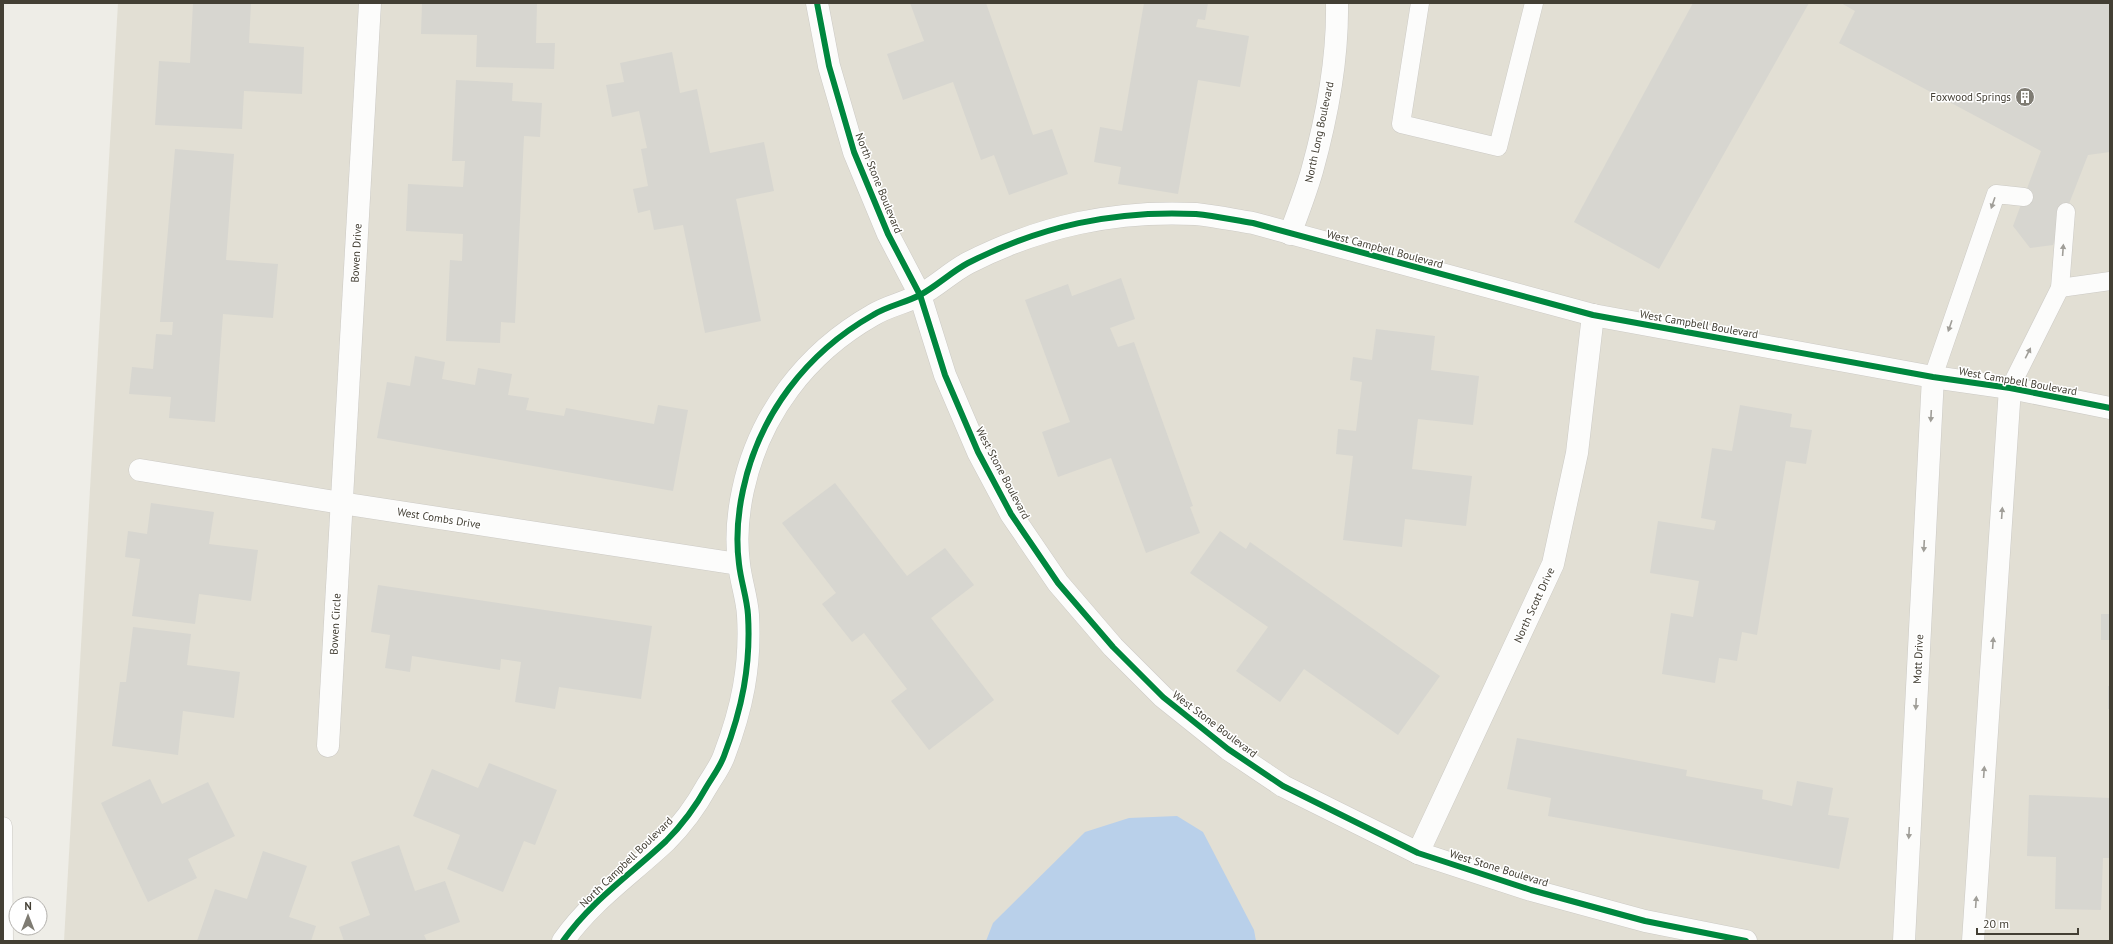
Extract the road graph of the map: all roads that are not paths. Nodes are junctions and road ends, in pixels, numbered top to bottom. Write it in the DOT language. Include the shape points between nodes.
graph roads {
  1 [pos="370,3"];
  2 [pos="817,3"];
  3 [pos="1336,3"];
  4 [pos="1420,3"];
  5 [pos="1534,3"];
  6 [pos="2024,197"];
  7 [pos="2066,212"];
  8 [pos="1290,234"];
  9 [pos="2110,281"];
  10 [pos="2060,288"];
  11 [pos="920,295"];
  12 [pos="1593,315"];
  13 [pos="1933,377"];
  14 [pos="2010,388"];
  15 [pos="2110,408"];
  16 [pos="140,470"];
  17 [pos="341,503"];
  18 [pos="738,564"];
  19 [pos="328,746"];
  20 [pos="3,826"];
  21 [pos="1418,853"];
  22 [pos="4,941"];
  23 [pos="563,941"];
  24 [pos="1746,941"];
  25 [pos="1904,941"];
  26 [pos="1973,941"];
  1 -- 17 [label="street, Bowen Drive"];
  2 -- 11 [label="street, North Stone Boulevard" via="829,66 854,152 888,234"];
  3 -- 8 [label="street, North Long Boulevard" via="1337,19 1329,96 1312,171"];
  4 -- 5 [label="lane" via="1401,124 1498,147"];
  6 -- 13 [label="lane, one-way" via="1996,194"];
  10 -- 7 [label="lane, one-way"];
  8 -- 11 [label="street, North Campbell Boulevard" via="1199,214 1136,213 1075,222 1022,238 966,264"];
  8 -- 12 [label="street, West Campbell Boulevard"];
  9 -- 10 [label="lane"];
  14 -- 10 [label="lane, one-way"];
  11 -- 18 [label="street, North Campbell Boulevard" via="874,314 837,338 804,369 774,408 755,448 742,492"];
  11 -- 21 [label="street, West Stone Boulevard" via="945,375 978,452 1011,514 1058,584 1113,647 1163,697 1228,750 1283,786"];
  12 -- 13 [label="street, West Campbell Boulevard"];
  12 -- 21 [label="street, North Scott Drive" via="1577,453 1553,564"];
  13 -- 14 [label="street, West Campbell Boulevard"];
  13 -- 25 [label="street, Mott Drive, one-way"];
  14 -- 15 [label="street, West Campbell Boulevard"];
  26 -- 14 [label="street, one-way"];
  16 -- 17 [label="street, West Combs Drive"];
  17 -- 18 [label="street, West Combs Drive"];
  17 -- 19 [label="street, Bowen Circle"];
  18 -- 23 [label="street, North Campbell Boulevard" via="748,612 749,656 741,709 723,760 695,806 667,840 599,898"];
  20 -- 22 [label="lane"];
  21 -- 24 [label="street, West Stone Boulevard" via="1531,890 1638,918"];
}
